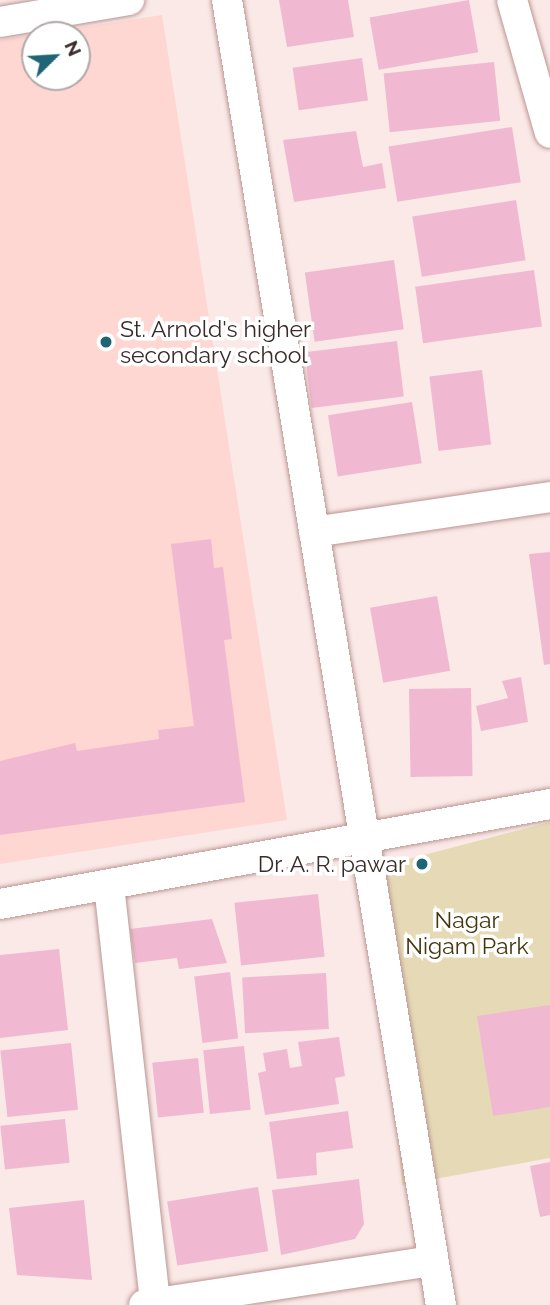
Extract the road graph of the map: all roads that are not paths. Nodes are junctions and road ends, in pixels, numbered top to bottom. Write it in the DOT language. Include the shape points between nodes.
graph roads {
  1 [pos="129,0"];
  2 [pos="227,0"];
  3 [pos="512,0"];
  4 [pos="0,22"];
  5 [pos="550,133"];
  6 [pos="550,497"];
  7 [pos="314,532"];
  8 [pos="550,804"];
  9 [pos="362,837"];
  10 [pos="109,885"];
  11 [pos="0,904"];
  12 [pos="432,1261"];
  13 [pos="149,1304"];
  14 [pos="441,1305"];
  1 -- 4 [label="street"];
  2 -- 7 [label="street"];
  3 -- 5 [label="street"];
  6 -- 7 [label="street"];
  7 -- 9 [label="street"];
  8 -- 9 [label="street"];
  9 -- 10 [label="street"];
  9 -- 12 [label="street"];
  10 -- 11 [label="street"];
  10 -- 13 [label="street"];
  12 -- 13 [label="street"];
  12 -- 14 [label="street"];
}
